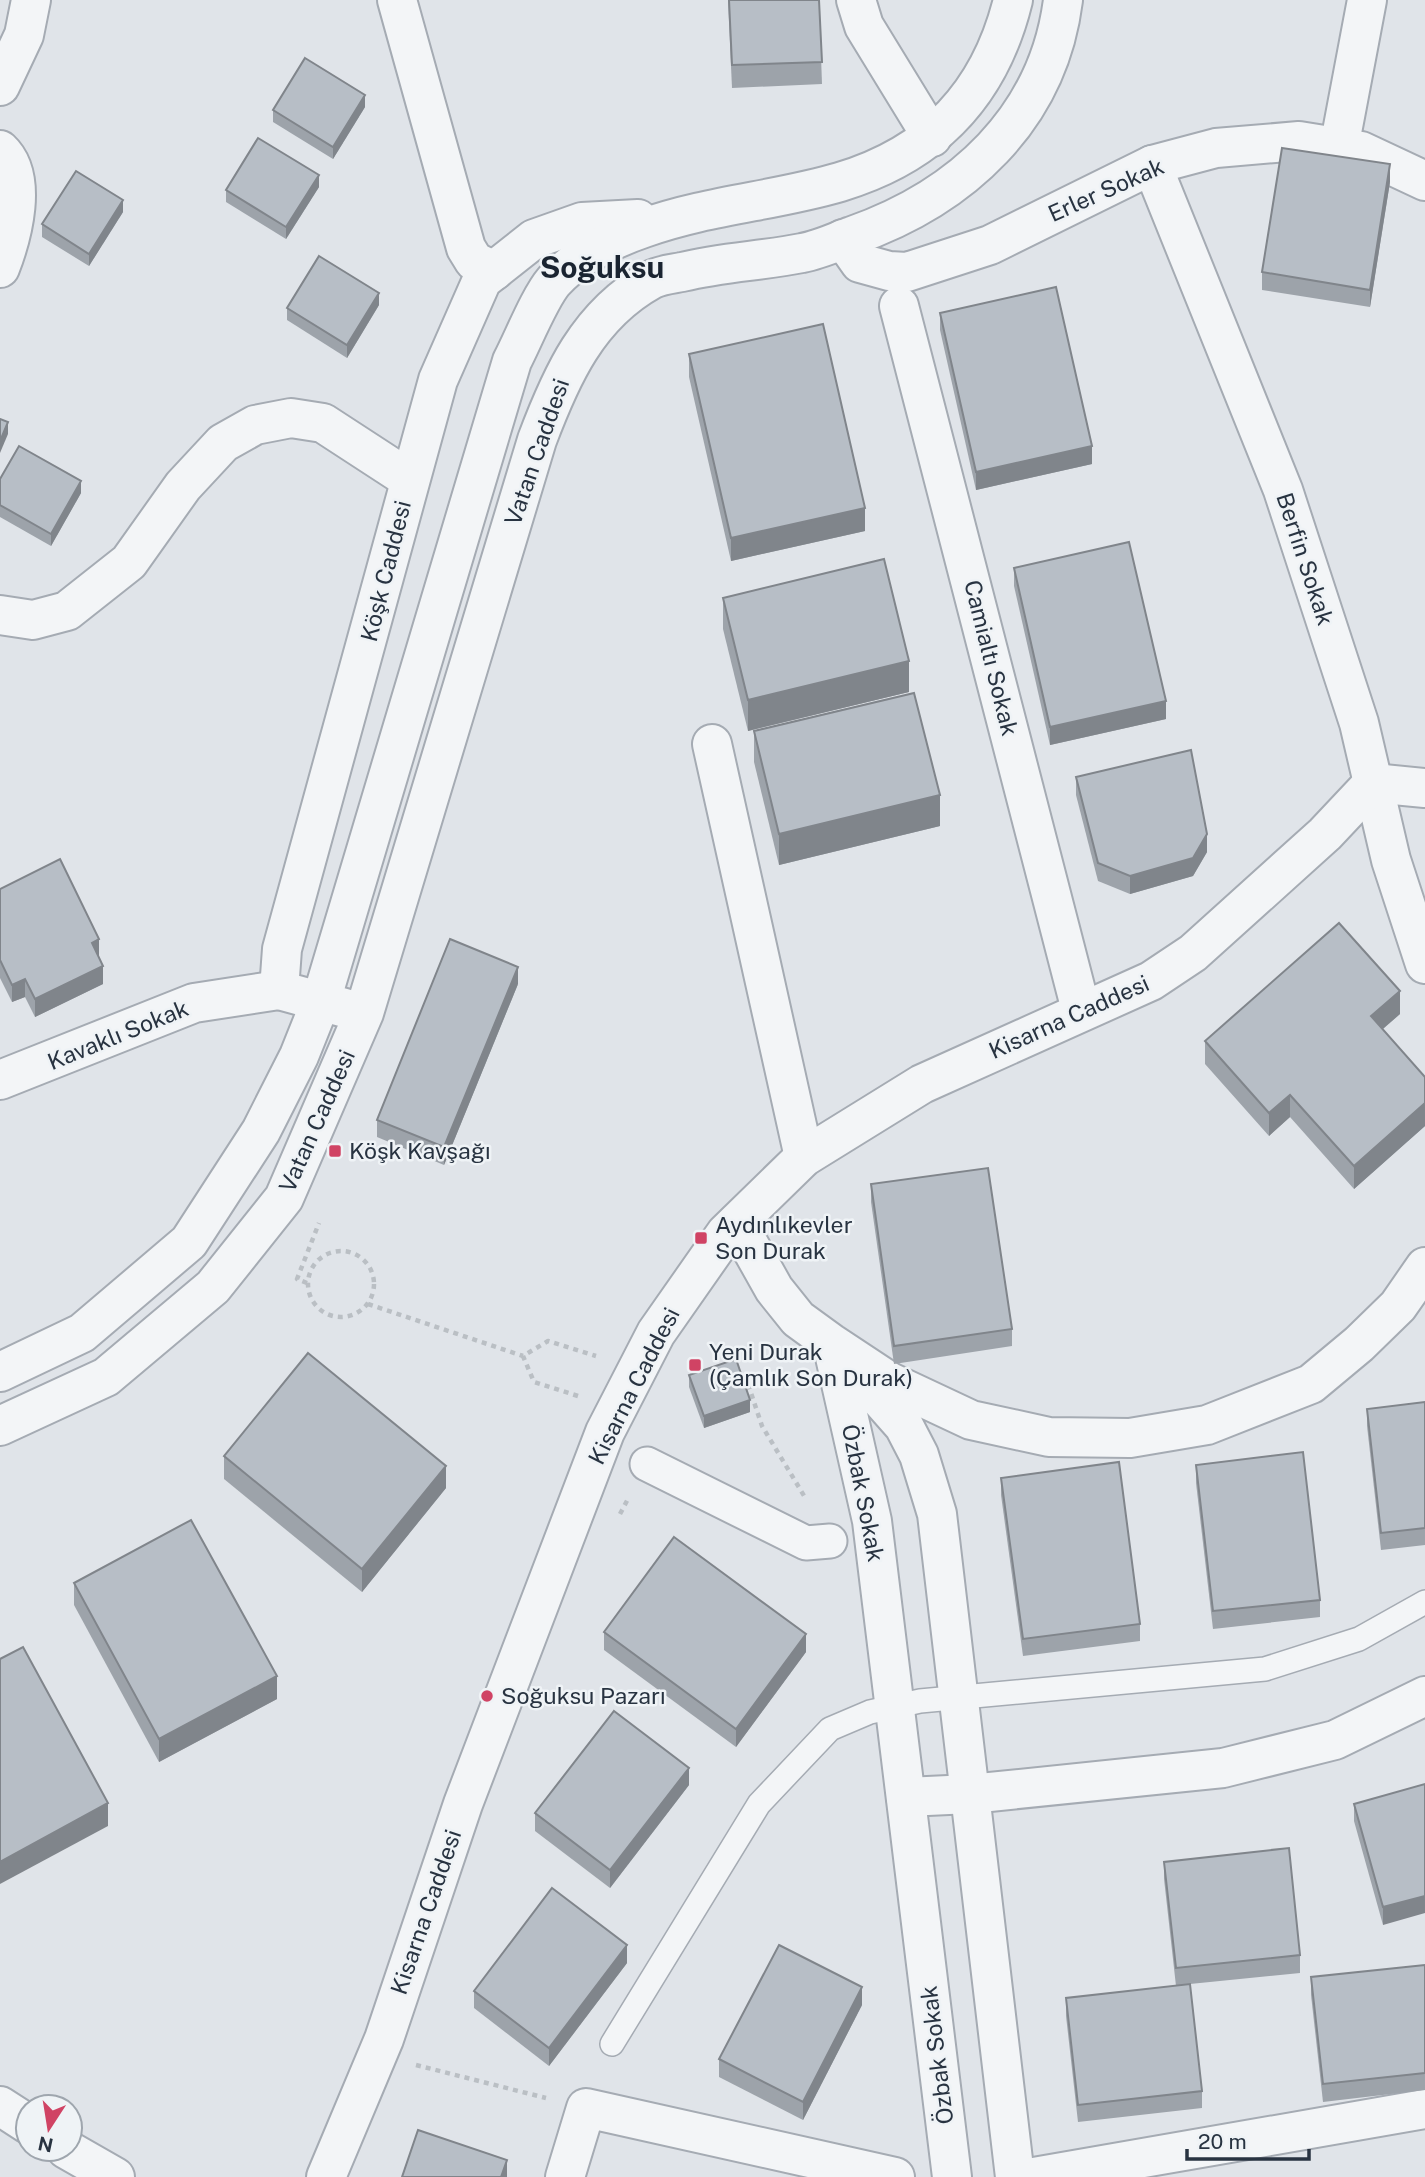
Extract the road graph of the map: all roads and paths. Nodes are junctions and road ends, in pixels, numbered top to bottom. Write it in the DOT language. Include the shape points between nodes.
graph roads {
  1 [pos="31,0"];
  2 [pos="397,0"];
  3 [pos="856,0"];
  4 [pos="1013,0"];
  5 [pos="1063,0"];
  6 [pos="1367,0"];
  7 [pos="0,86"];
  8 [pos="932,137"];
  9 [pos="1339,148"];
  10 [pos="0,150"];
  11 [pos="1152,165"];
  12 [pos="1425,181"];
  13 [pos="673,218"];
  14 [pos="843,239"];
  15 [pos="0,268"];
  16 [pos="494,271"];
  17 [pos="899,306"];
  18 [pos="410,479"];
  19 [pos="0,615"];
  20 [pos="712,744"];
  21 [pos="1373,783"];
  22 [pos="1425,788"];
  23 [pos="1425,964"];
  24 [pos="279,990"];
  25 [pos="321,1002"];
  26 [pos="1081,1010"];
  27 [pos="364,1013"];
  28 [pos="0,1080"];
  29 [pos="804,1157"];
  30 [pos="319,1223"];
  31 [pos="737,1223"];
  32 [pos="1425,1267"];
  33 [pos="307,1283"];
  34 [pos="369,1304"];
  35 [pos="831,1343"];
  36 [pos="523,1356"];
  37 [pos="596,1356"];
  38 [pos="0,1372"];
  39 [pos="578,1396"];
  40 [pos="0,1426"];
  41 [pos="647,1464"];
  42 [pos="830,1541"];
  43 [pos="1425,1602"];
  44 [pos="1425,1696"];
  45 [pos="958,1697"];
  46 [pos="895,1707"];
  47 [pos="970,1794"];
  48 [pos="906,1797"];
  49 [pos="612,2044"];
  50 [pos="414,2065"];
  51 [pos="586,2108"];
  52 [pos="1425,2109"];
  53 [pos="84,2159"];
  54 [pos="115,2177"];
  55 [pos="326,2177"];
  56 [pos="565,2177"];
  57 [pos="895,2177"];
  58 [pos="952,2177"];
  59 [pos="1015,2177"];
  60 [pos="1034,2177"];
  1 -- 7 [label="street" via="24,34"];
  2 -- 16 [label="street" via="466,248 474,261"];
  3 -- 8 [label="street" via="864,26"];
  4 -- 8 [label="street, Vatan Caddesi" via="995,56 967,103"];
  5 -- 14 [label="street, Vatan Caddesi" via="1060,27 1032,96 1002,141 957,182 920,205 879,227"];
  6 -- 9 [label="street"];
  8 -- 13 [label="street, Vatan Caddesi" via="910,153 841,182"];
  8 -- 14 [label="street"];
  9 -- 11 [label="street, Erler Sokak" via="1299,141 1216,148"];
  9 -- 12 [label="street, Erler Sokak" via="1360,151"];
  10 -- 15 [label="street" via="14,175 15,207"];
  11 -- 14 [label="street, Erler Sokak" via="990,245 907,272 860,263"];
  11 -- 21 [label="street, Berfin Sokak" via="1283,490 1359,723"];
  13 -- 16 [label="street" via="582,222 534,239"];
  13 -- 25 [label="street, Vatan Caddesi" via="605,242 553,281 512,361"];
  14 -- 27 [label="street, Vatan Caddesi" via="804,253 722,262 653,278 616,303 584,338 557,386 537,440"];
  16 -- 18 [label="street" via="482,280 438,380"];
  17 -- 26 [label="street, Camialtı Sokak"];
  18 -- 19 [label="street, Köşk Caddesi" via="323,423 291,418 255,425 223,443 183,486 129,562 67,611 33,620"];
  18 -- 24 [label="street, Köşk Caddesi" via="286,936"];
  20 -- 29 [label="street"];
  21 -- 22 [label="street"];
  21 -- 23 [label="street, Berfin Sokak" via="1391,860"];
  21 -- 26 [label="street, Kisarna Caddesi" via="1325,834 1193,953 1151,981"];
  24 -- 25 [label="street"];
  24 -- 28 [label="street, Kavaklı Sokak" via="194,1003"];
  25 -- 27 [label="street"];
  25 -- 38 [label="street, Vatan Caddesi" via="261,1131 190,1242 82,1333"];
  26 -- 29 [label="street, Kisarna Caddesi" via="922,1084"];
  27 -- 40 [label="street, Vatan Caddesi" via="284,1198 214,1287 106,1377"];
  29 -- 31 [label="street, Kisarna Caddesi"];
  30 -- 33 [label="path" via="297,1279"];
  31 -- 35 [label="street" via="774,1289 798,1319"];
  31 -- 55 [label="street, Kisarna Caddesi" via="656,1332 606,1432 463,1804 384,2039"];
  32 -- 35 [label="street" via="1398,1306 1311,1384 1207,1425 1130,1438 1049,1437 971,1420 890,1382"];
  33 -- 34 [label="path" via="313,1303 330,1316 351,1316"];
  33 -- 34 [label="path" via="315,1262 324,1255 335,1251 357,1254 375,1282"];
  34 -- 36 [label="path"];
  35 -- 45 [label="street, Özbak Sokak" via="904,1426 919,1455 937,1514"];
  35 -- 46 [label="street, Özbak Sokak" via="872,1521"];
  36 -- 37 [label="path" via="548,1341"];
  36 -- 39 [label="path" via="534,1382"];
  41 -- 42 [label="street" via="806,1543"];
  43 -- 45 [label="lane" via="1359,1639 1265,1669"];
  44 -- 47 [label="street" via="1335,1740 1223,1768"];
  45 -- 46 [label="lane"];
  45 -- 47 [label="street, Özbak Sokak"];
  46 -- 48 [label="street, Özbak Sokak"];
  46 -- 49 [label="lane" via="830,1729 759,1804"];
  47 -- 48 [label="street"];
  47 -- 59 [label="street, Özbak Sokak"];
  48 -- 58 [label="street, Özbak Sokak"];
  50 -- 51 [label="path"];
  51 -- 56 [label="street"];
  51 -- 57 [label="street"];
  52 -- 60 [label="street"];
  53 -- 54 [label="street"];
}
